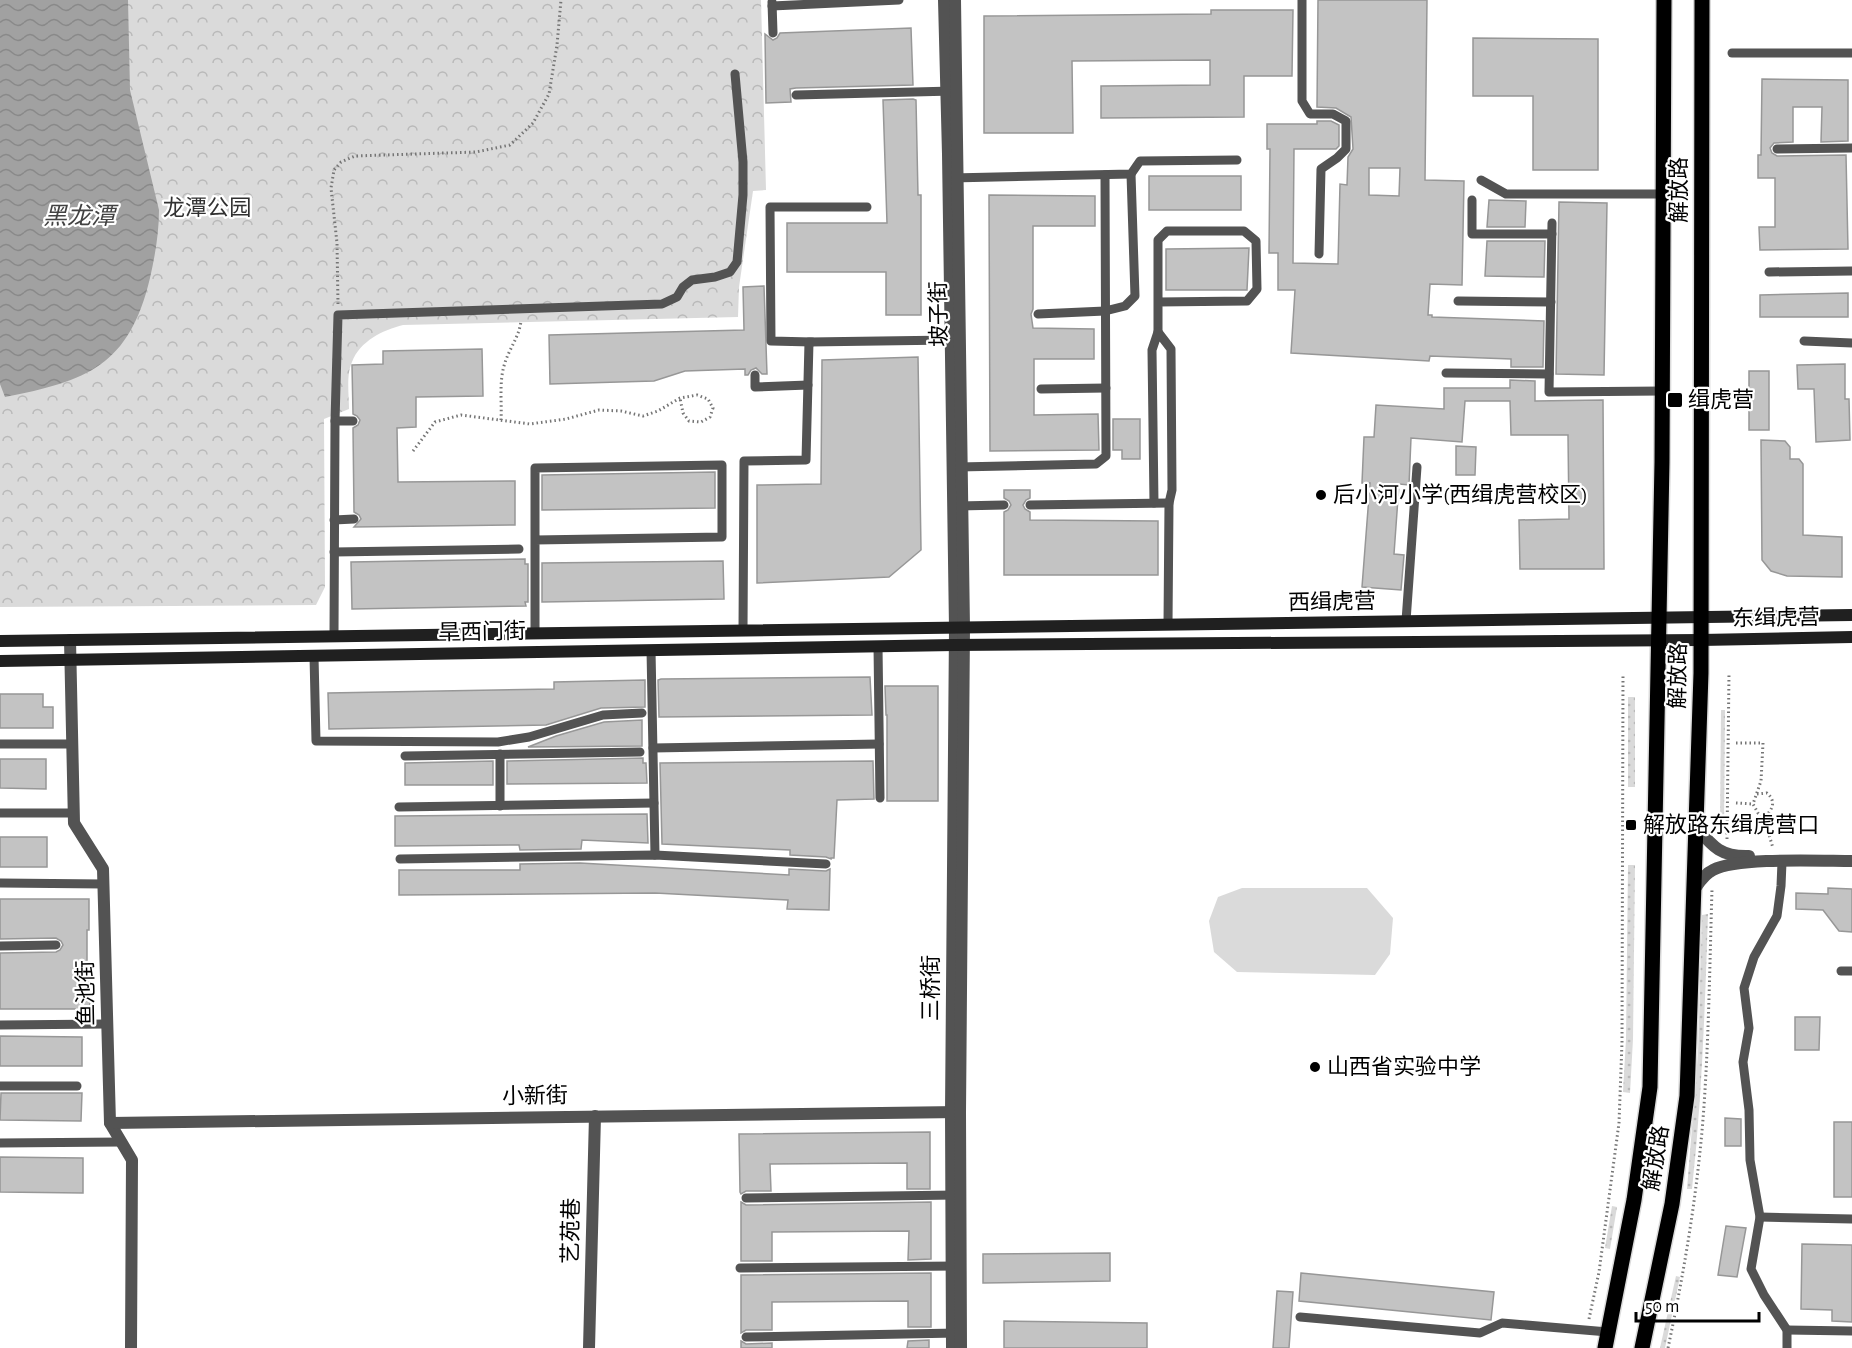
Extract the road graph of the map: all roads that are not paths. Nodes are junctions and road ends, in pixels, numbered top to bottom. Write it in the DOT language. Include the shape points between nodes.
graph roads {
  1 [pos="899,0"];
  2 [pos="944,0"];
  3 [pos="955,0"];
  4 [pos="1302,0"];
  5 [pos="1664,0"];
  6 [pos="1702,0"];
  7 [pos="772,3"];
  8 [pos="773,33"];
  9 [pos="1732,52"];
  10 [pos="1852,53"];
  11 [pos="735,74"];
  12 [pos="951,91"];
  13 [pos="796,95"];
  14 [pos="1852,148"];
  15 [pos="1777,149"];
  16 [pos="1238,160"];
  17 [pos="1131,174"];
  18 [pos="1105,175"];
  19 [pos="953,178"];
  20 [pos="1481,180"];
  21 [pos="1663,194"];
  22 [pos="1472,200"];
  23 [pos="867,207"];
  24 [pos="1552,223"];
  25 [pos="1552,234"];
  26 [pos="1319,254"];
  27 [pos="1852,271"];
  28 [pos="1769,272"];
  29 [pos="1458,301"];
  30 [pos="1158,302"];
  31 [pos="1551,302"];
  32 [pos="1106,311"];
  33 [pos="1038,314"];
  34 [pos="1158,332"];
  35 [pos="951,340"];
  36 [pos="1804,341"];
  37 [pos="812,342"];
  38 [pos="1852,342"];
  39 [pos="1446,373"];
  40 [pos="1550,374"];
  41 [pos="755,375"];
  42 [pos="808,385"];
  43 [pos="1106,388"];
  44 [pos="1041,389"];
  45 [pos="1662,391"];
  46 [pos="335,421"];
  47 [pos="353,421"];
  48 [pos="957,467"];
  49 [pos="1417,467"];
  50 [pos="1154,503"];
  51 [pos="1169,503"];
  52 [pos="1004,505"];
  53 [pos="1030,505"];
  54 [pos="958,506"];
  55 [pos="354,519"];
  56 [pos="334,520"];
  57 [pos="536,540"];
  58 [pos="519,549"];
  59 [pos="334,552"];
  60 [pos="1852,615"];
  61 [pos="1659,617"];
  62 [pos="1701,617"];
  63 [pos="1406,621"];
  64 [pos="1168,625"];
  65 [pos="959,628"];
  66 [pos="743,631"];
  67 [pos="536,633"];
  68 [pos="334,636"];
  69 [pos="1852,638"];
  70 [pos="70,640"];
  71 [pos="1659,640"];
  72 [pos="1701,640"];
  73 [pos="0,641"];
  74 [pos="959,645"];
  75 [pos="878,646"];
  76 [pos="651,650"];
  77 [pos="314,656"];
  78 [pos="70,661"];
  79 [pos="0,662"];
  80 [pos="642,713"];
  81 [pos="0,744"];
  82 [pos="72,744"];
  83 [pos="879,744"];
  84 [pos="653,748"];
  85 [pos="640,752"];
  86 [pos="501,754"];
  87 [pos="405,756"];
  88 [pos="880,798"];
  89 [pos="654,803"];
  90 [pos="500,806"];
  91 [pos="399,807"];
  92 [pos="0,813"];
  93 [pos="74,813"];
  94 [pos="1696,827"];
  95 [pos="655,855"];
  96 [pos="1852,855"];
  97 [pos="399,859"];
  98 [pos="1852,861"];
  99 [pos="1782,862"];
  100 [pos="826,864"];
  101 [pos="0,883"];
  102 [pos="104,884"];
  103 [pos="1694,890"];
  104 [pos="56,945"];
  105 [pos="0,946"];
  106 [pos="1841,971"];
  107 [pos="1852,971"];
  108 [pos="0,1024"];
  109 [pos="107,1024"];
  110 [pos="0,1086"];
  111 [pos="76,1086"];
  112 [pos="955,1112"];
  113 [pos="595,1116"];
  114 [pos="110,1123"];
  115 [pos="121,1142"];
  116 [pos="0,1143"];
  117 [pos="956,1195"];
  118 [pos="746,1198"];
  119 [pos="1760,1217"];
  120 [pos="1852,1219"];
  121 [pos="956,1266"];
  122 [pos="740,1268"];
  123 [pos="1300,1317"];
  124 [pos="1787,1330"];
  125 [pos="1608,1332"];
  126 [pos="1852,1332"];
  127 [pos="957,1333"];
  128 [pos="746,1337"];
  129 [pos="131,1348"];
  130 [pos="589,1348"];
  131 [pos="952,1348"];
  132 [pos="961,1348"];
  133 [pos="1605,1348"];
  134 [pos="1642,1348"];
  135 [pos="1787,1348"];
  1 -- 7 [label="lane"];
  2 -- 12 [label="street, 坡子街"];
  3 -- 12 [label="street, 坡子街"];
  4 -- 26 [label="lane" via="1302,101 1310,114 1333,114 1346,121 1346,149 1321,168"];
  5 -- 21 [label="main road, 解放路"];
  6 -- 62 [label="main road, 解放路"];
  7 -- 8 [label="lane"];
  9 -- 10 [label="lane"];
  11 -- 46 [label="lane" via="743,195 737,262 730,273 692,280 677,297 662,304 338,315"];
  12 -- 13 [label="lane"];
  12 -- 19 [label="street, 坡子街"];
  14 -- 15 [label="lane"];
  16 -- 17 [label="lane" via="1140,161"];
  17 -- 18 [label="lane"];
  17 -- 32 [label="lane" via="1135,296 1125,306"];
  18 -- 19 [label="lane"];
  18 -- 32 [label="lane"];
  19 -- 35 [label="street, 坡子街"];
  19 -- 48 [label="street, 坡子街"];
  20 -- 21 [label="lane" via="1506,194"];
  21 -- 45 [label="main road, 解放路"];
  22 -- 25 [label="lane" via="1472,234"];
  23 -- 37 [label="lane" via="770,207 771,341"];
  24 -- 25 [label="lane"];
  25 -- 31 [label="lane"];
  27 -- 28 [label="lane"];
  29 -- 31 [label="lane"];
  30 -- 30 [label="lane" via="1158,240 1167,231 1244,231 1256,241 1257,289 1247,301"];
  30 -- 34 [label="lane"];
  31 -- 40 [label="lane"];
  32 -- 33 [label="lane"];
  32 -- 43 [label="lane"];
  34 -- 50 [label="lane" via="1152,350"];
  34 -- 51 [label="lane" via="1172,349"];
  35 -- 37 [label="lane"];
  35 -- 48 [label="street, 坡子街"];
  36 -- 38 [label="lane"];
  37 -- 42 [label="lane"];
  39 -- 40 [label="lane"];
  40 -- 45 [label="lane" via="1549,392"];
  41 -- 42 [label="lane" via="755,387"];
  42 -- 66 [label="lane" via="806,460 744,461"];
  43 -- 44 [label="lane"];
  43 -- 48 [label="lane" via="1106,456 1096,464"];
  45 -- 61 [label="main road, 解放路"];
  46 -- 47 [label="lane"];
  46 -- 56 [label="lane"];
  48 -- 54 [label="street, 坡子街"];
  49 -- 63 [label="lane"];
  50 -- 51 [label="lane"];
  50 -- 53 [label="lane"];
  51 -- 64 [label="lane"];
  52 -- 54 [label="lane"];
  54 -- 65 [label="street, 坡子街"];
  55 -- 56 [label="lane"];
  56 -- 59 [label="lane"];
  57 -- 57 [label="lane" via="535,468 723,465 722,537"];
  57 -- 67 [label="lane"];
  58 -- 59 [label="lane"];
  59 -- 68 [label="lane"];
  60 -- 62 [label="main road, 西缉虎营"];
  61 -- 62 [label="main road, 西缉虎营"];
  61 -- 63 [label="main road, 西缉虎营"];
  61 -- 71 [label="main road, 解放路"];
  62 -- 72 [label="main road, 解放路"];
  63 -- 64 [label="main road, 西缉虎营"];
  64 -- 65 [label="main road, 西缉虎营"];
  65 -- 66 [label="main road, 旱西门街"];
  65 -- 74 [label="street, 三桥街"];
  66 -- 67 [label="main road, 旱西门街"];
  67 -- 68 [label="main road, 旱西门街"];
  68 -- 70 [label="main road, 旱西门街"];
  69 -- 72 [label="main road, 东缉虎营"];
  70 -- 73 [label="main road, 旱西门街"];
  70 -- 78 [label="street, 鱼池街"];
  71 -- 72 [label="main road, 西缉虎营"];
  71 -- 74 [label="main road, 西缉虎营"];
  71 -- 125 [label="main road, 解放路" via="1650,1087 1634,1200"];
  72 -- 94 [label="main road, 解放路"];
  74 -- 75 [label="main road, 旱西门街"];
  74 -- 112 [label="street, 三桥街"];
  75 -- 76 [label="main road, 旱西门街"];
  75 -- 83 [label="lane"];
  76 -- 77 [label="main road, 旱西门街"];
  76 -- 84 [label="lane"];
  77 -- 78 [label="main road, 旱西门街"];
  77 -- 80 [label="lane" via="316,741 498,742 603,714"];
  78 -- 79 [label="main road, 旱西门街"];
  78 -- 82 [label="street, 鱼池街"];
  81 -- 82 [label="lane"];
  82 -- 93 [label="street, 鱼池街"];
  83 -- 84 [label="lane"];
  83 -- 88 [label="lane"];
  84 -- 89 [label="lane"];
  85 -- 86 [label="lane"];
  86 -- 87 [label="lane"];
  86 -- 90 [label="lane"];
  89 -- 90 [label="lane"];
  89 -- 95 [label="lane"];
  90 -- 91 [label="lane"];
  92 -- 93 [label="lane"];
  93 -- 102 [label="street, 鱼池街" via="74,823 103,869"];
  94 -- 96 [label="street" via="1713,847 1725,854"];
  94 -- 103 [label="main road, 解放路"];
  95 -- 97 [label="lane"];
  95 -- 100 [label="lane"];
  98 -- 99 [label="street"];
  99 -- 103 [label="street" via="1737,863 1713,870"];
  99 -- 119 [label="lane" via="1777,916 1754,957 1744,987 1749,1028 1743,1062 1750,1160"];
  101 -- 102 [label="lane"];
  102 -- 109 [label="street, 鱼池街"];
  103 -- 134 [label="main road, 解放路" via="1687,1096 1672,1204"];
  104 -- 105 [label="lane"];
  106 -- 107 [label="lane"];
  108 -- 109 [label="lane"];
  109 -- 114 [label="street, 鱼池街"];
  110 -- 111 [label="lane"];
  112 -- 113 [label="street, 小新街"];
  112 -- 117 [label="street, 三桥街"];
  113 -- 114 [label="street, 小新街"];
  113 -- 130 [label="street, 艺苑巷"];
  114 -- 115 [label="street, 鱼池街"];
  115 -- 116 [label="lane"];
  115 -- 129 [label="street, 鱼池街" via="132,1160"];
  117 -- 118 [label="lane"];
  117 -- 121 [label="street, 三桥街"];
  119 -- 120 [label="lane"];
  119 -- 124 [label="lane" via="1751,1269"];
  121 -- 122 [label="lane"];
  121 -- 127 [label="street, 三桥街"];
  123 -- 125 [label="lane" via="1480,1334 1502,1323"];
  124 -- 126 [label="lane"];
  124 -- 135 [label="lane"];
  125 -- 133 [label="main road, 解放路"];
  127 -- 128 [label="lane"];
  127 -- 131 [label="street, 三桥街"];
  127 -- 132 [label="street, 三桥街"];
}
